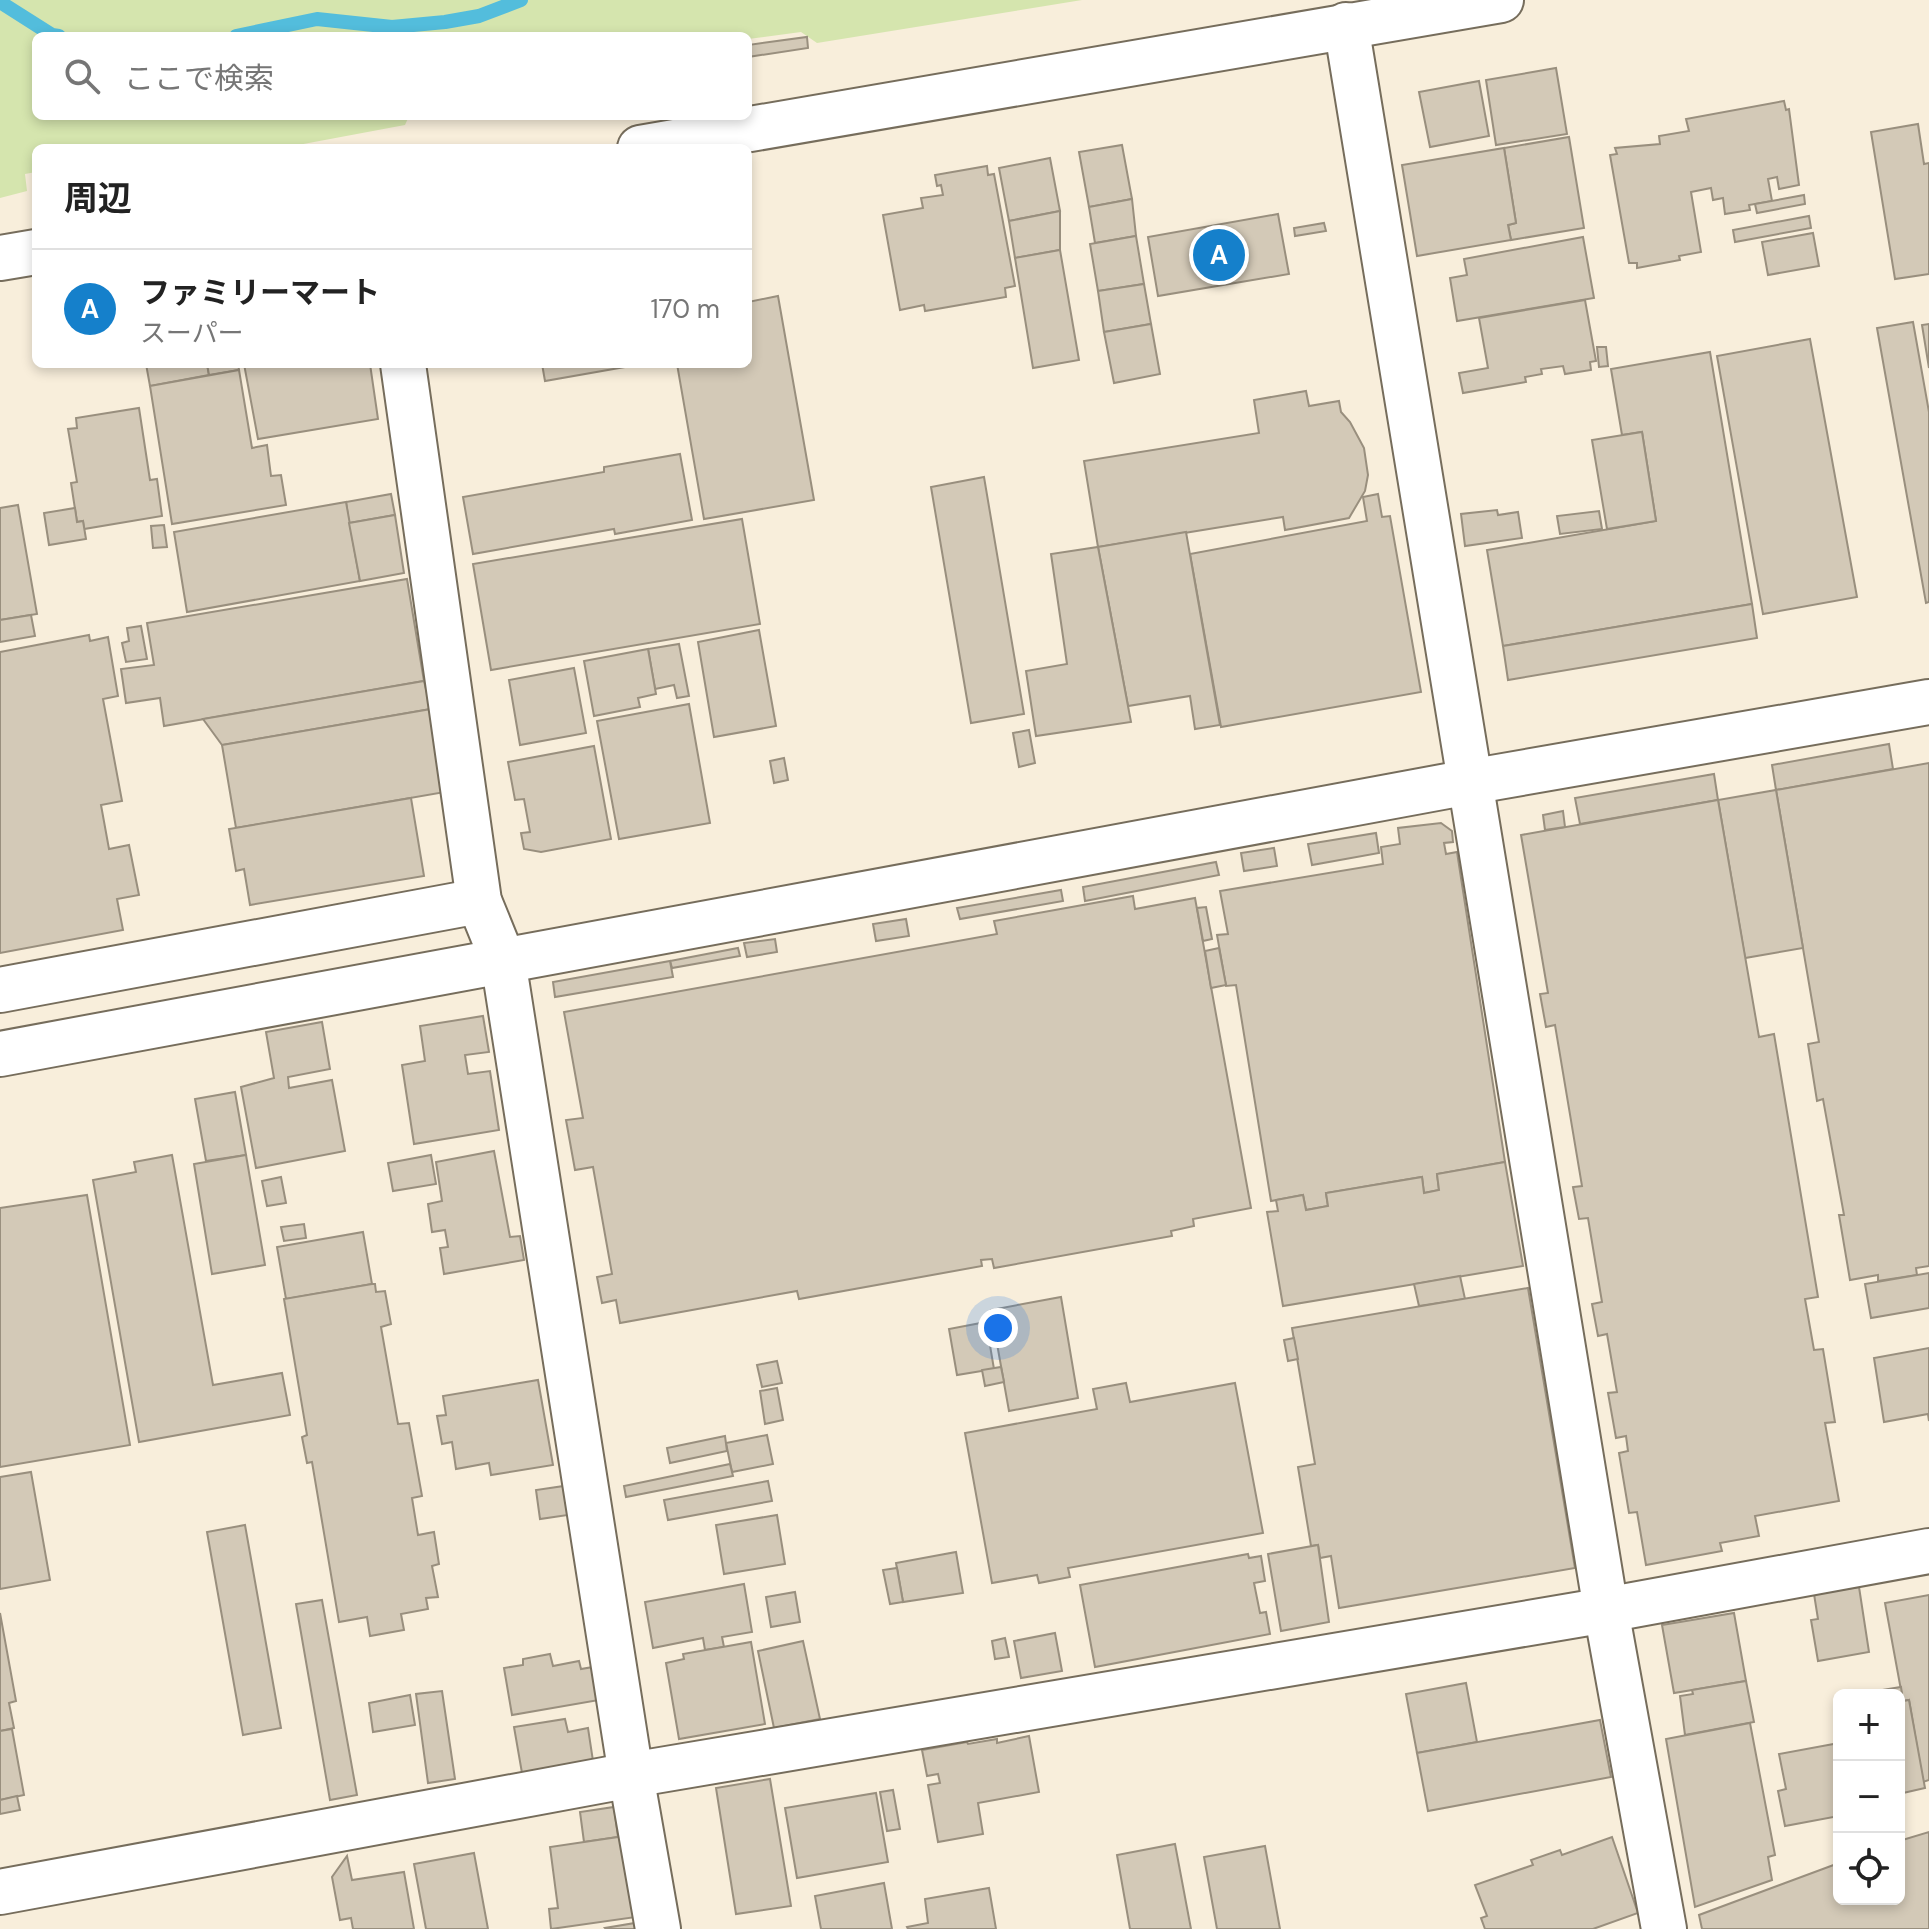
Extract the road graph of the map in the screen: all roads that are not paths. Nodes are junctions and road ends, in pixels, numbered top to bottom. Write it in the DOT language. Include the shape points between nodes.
graph roads {
  1 [pos="1501,0"];
  2 [pos="1346,25"];
  3 [pos="663,144"];
  4 [pos="32,253"];
  5 [pos="0,258"];
  6 [pos="404,368"];
  7 [pos="1929,702"];
  8 [pos="1469,782"];
  9 [pos="479,901"];
  10 [pos="503,960"];
  11 [pos="0,990"];
  12 [pos="0,1054"];
  13 [pos="1929,1551"];
  14 [pos="1606,1610"];
  15 [pos="631,1775"];
  16 [pos="0,1892"];
  17 [pos="658,1929"];
  18 [pos="1664,1929"];
  1 -- 2 [label="street"];
  2 -- 3 [label="street"];
  2 -- 8 [label="street"];
  4 -- 5 [label="street"];
  6 -- 9 [label="street"];
  7 -- 8 [label="street"];
  8 -- 10 [label="street"];
  8 -- 14 [label="street"];
  9 -- 10 [label="street"];
  9 -- 11 [label="street"];
  10 -- 12 [label="street"];
  10 -- 15 [label="street"];
  13 -- 14 [label="street"];
  14 -- 15 [label="street"];
  14 -- 18 [label="street"];
  15 -- 16 [label="street"];
  15 -- 17 [label="street"];
}
